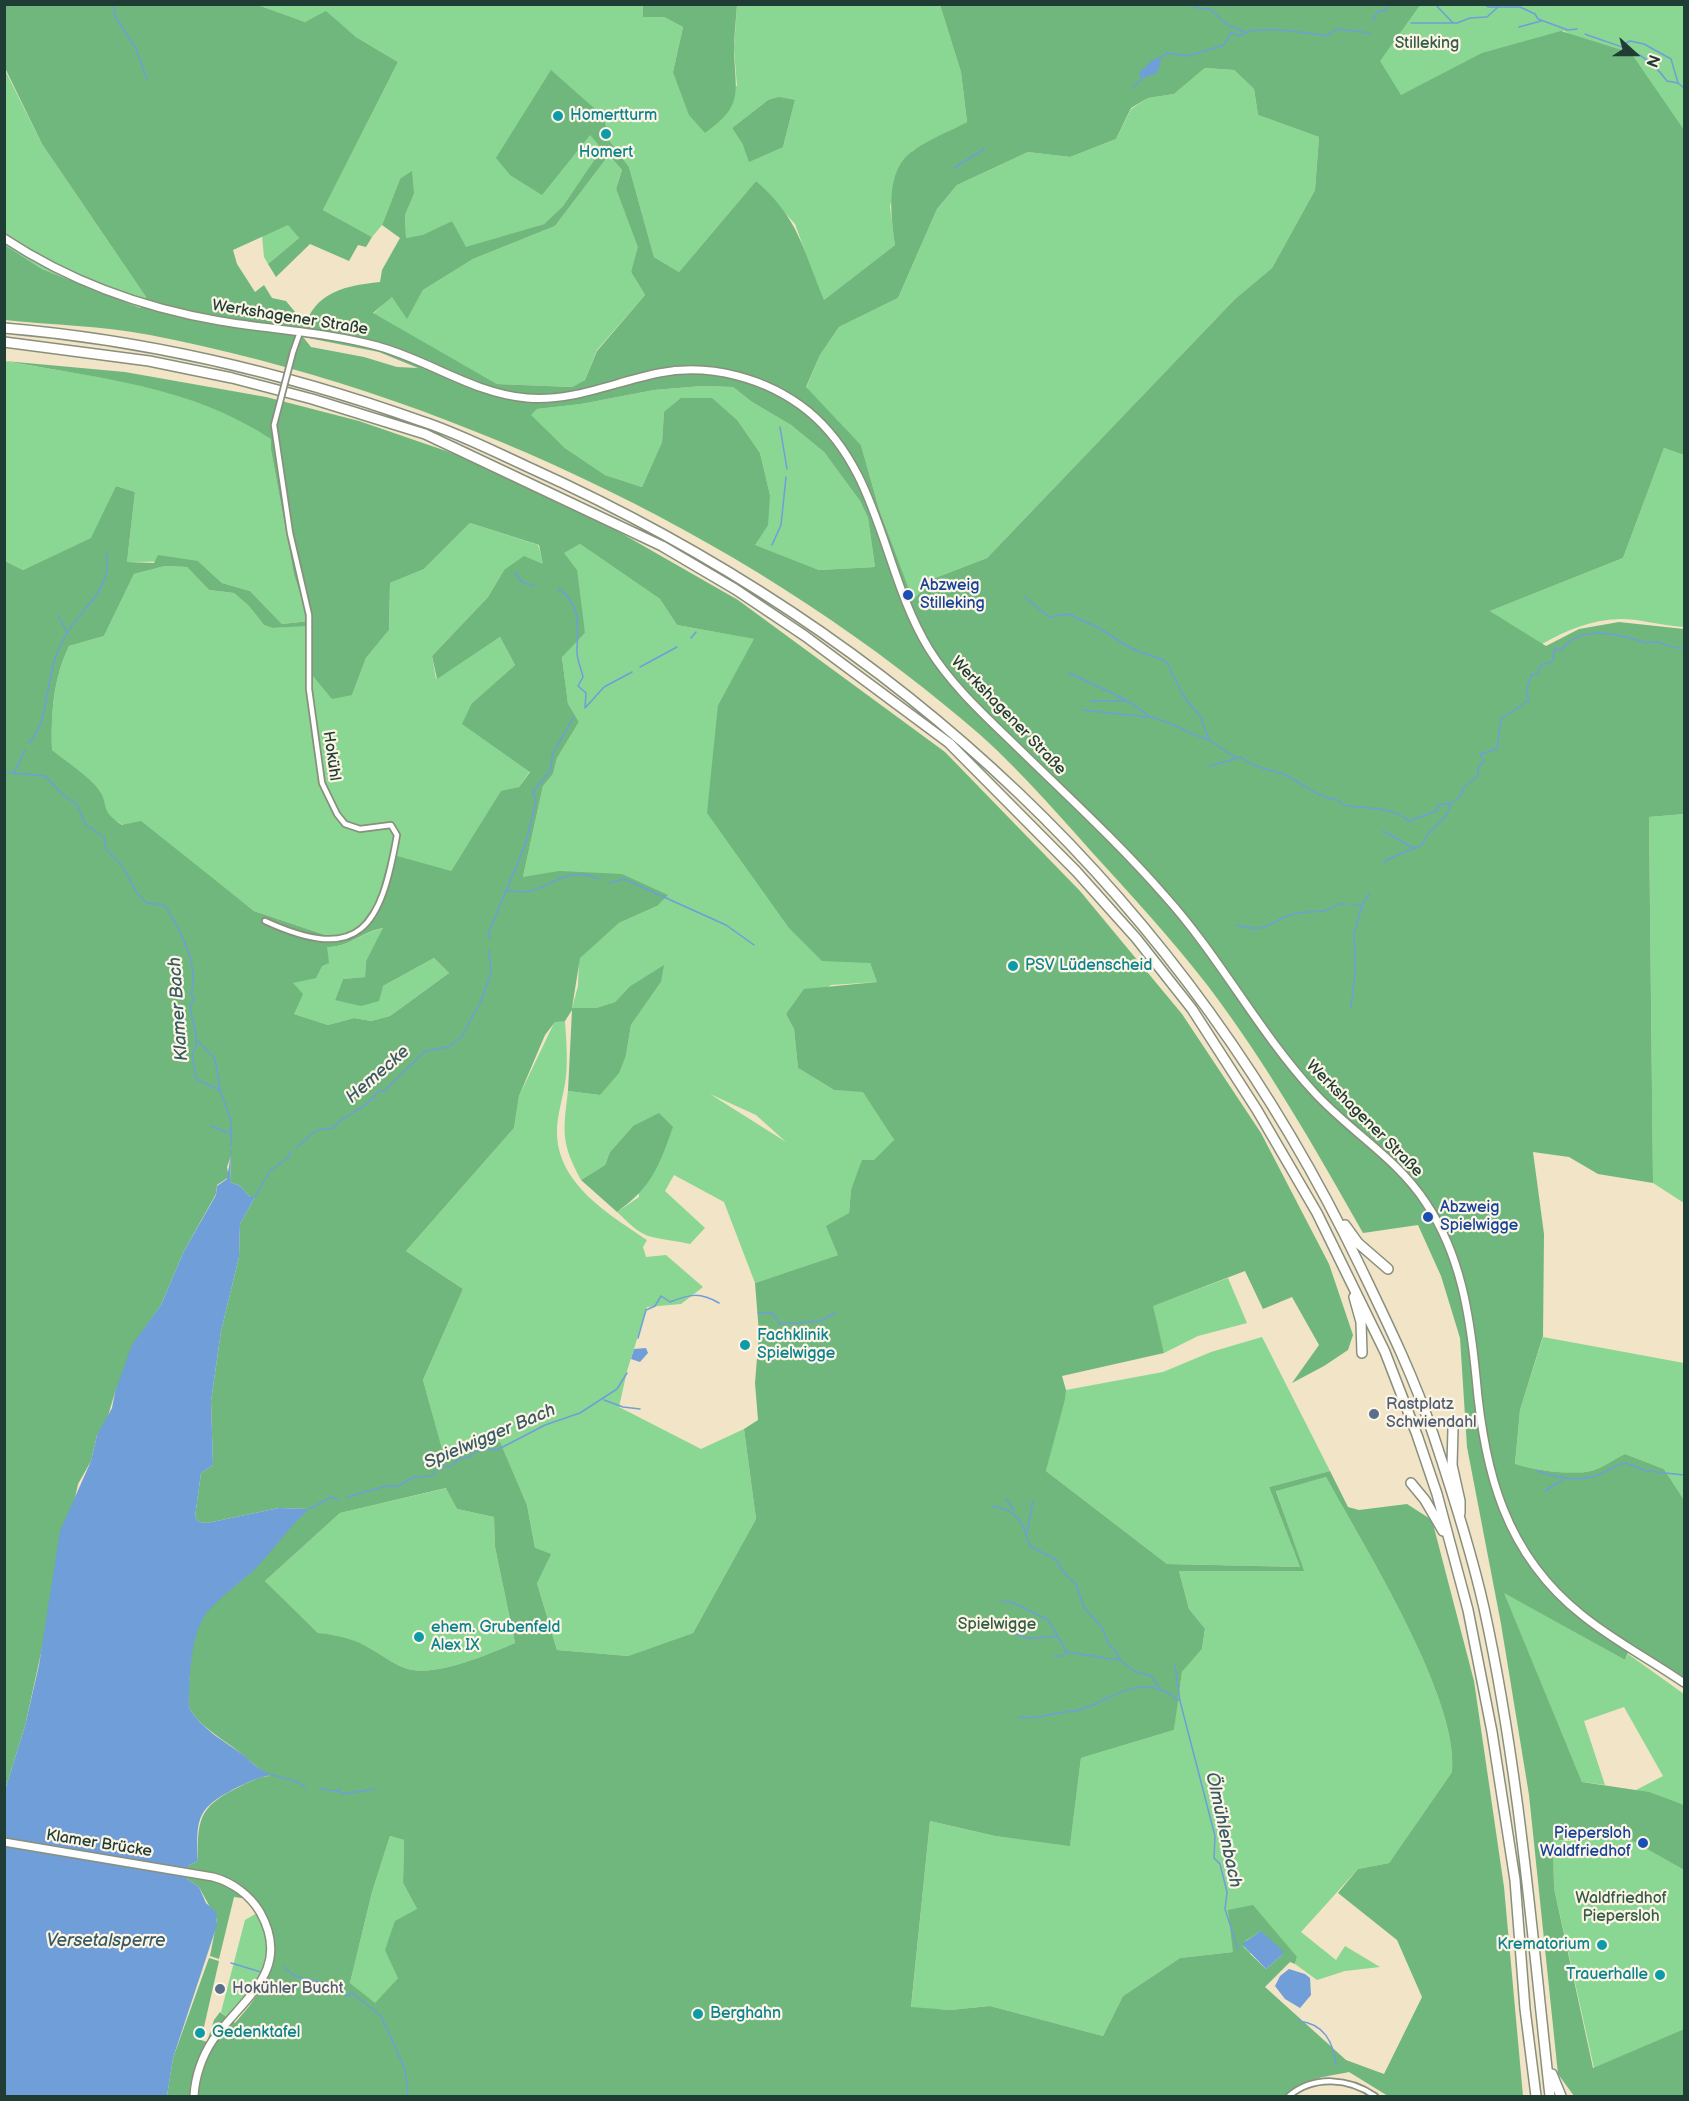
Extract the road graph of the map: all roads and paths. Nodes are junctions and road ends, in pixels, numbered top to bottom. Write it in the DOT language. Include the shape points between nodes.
graph roads {
  1 [pos="4,238"];
  2 [pos="4,328"];
  3 [pos="300,332"];
  4 [pos="4,342"];
  5 [pos="265,921"];
  6 [pos="1331,1206"];
  7 [pos="1343,1263"];
  8 [pos="1388,1269"];
  9 [pos="1362,1353"];
  10 [pos="1453,1429"];
  11 [pos="1411,1483"];
  12 [pos="1460,1521"];
  13 [pos="1453,1553"];
  14 [pos="1684,1683"];
  15 [pos="4,1842"];
  16 [pos="1544,2038"];
  17 [pos="194,2097"];
  18 [pos="1289,2097"];
  19 [pos="1375,2097"];
  20 [pos="1536,2097"];
  21 [pos="1550,2097"];
  22 [pos="1561,2097"];
  1 -- 3 [label="main road, Werkshagener Straße" via="49,265 127,298 208,319"];
  2 -- 6 [label="highway" via="148,346 231,363 314,385 428,423 586,493 738,577 802,619 884,675 955,733 1084,859 1147,929 1207,1008 1278,1113"];
  3 -- 5 [label="street, Hokühl, bridge" via="274,425 290,533 309,615 309,689 322,783 345,824 360,830 391,825 397,835 380,903 370,921 358,930 342,938 320,940"];
  3 -- 14 [label="main road, Werkshagener Straße" via="375,345 469,385 525,398 571,396 681,370 728,374 778,392 821,423 858,472 917,629 947,674 1164,894 1311,1089 1396,1165 1425,1202 1448,1245 1464,1293 1486,1458 1495,1490 1520,1544 1551,1586 1583,1616"];
  4 -- 7 [label="highway" via="149,361 232,378 425,434 662,546 805,636 949,743 1076,871 1137,939 1192,1009 1257,1110"];
  6 -- 8 [label="highway" via="1358,1243"];
  6 -- 12 [label="highway" via="1398,1346 1432,1430"];
  7 -- 9 [label="highway" via="1361,1322"];
  7 -- 13 [label="highway" via="1418,1435"];
  10 -- 12 [label="highway" via="1452,1465"];
  11 -- 13 [label="highway" via="1439,1523"];
  12 -- 16 [label="highway" via="1483,1604 1504,1714"];
  13 -- 20 [label="highway" via="1487,1710 1515,1880"];
  15 -- 17 [label="main road, Klamer Brücke" via="189,1872 227,1882 250,1899 266,1924 268,1969 257,1990 206,2053"];
  16 -- 21 [label="highway"];
  16 -- 22 [label="highway"];
  18 -- 19 [label="street" via="1306,2085 1323,2081 1342,2082"];
}
